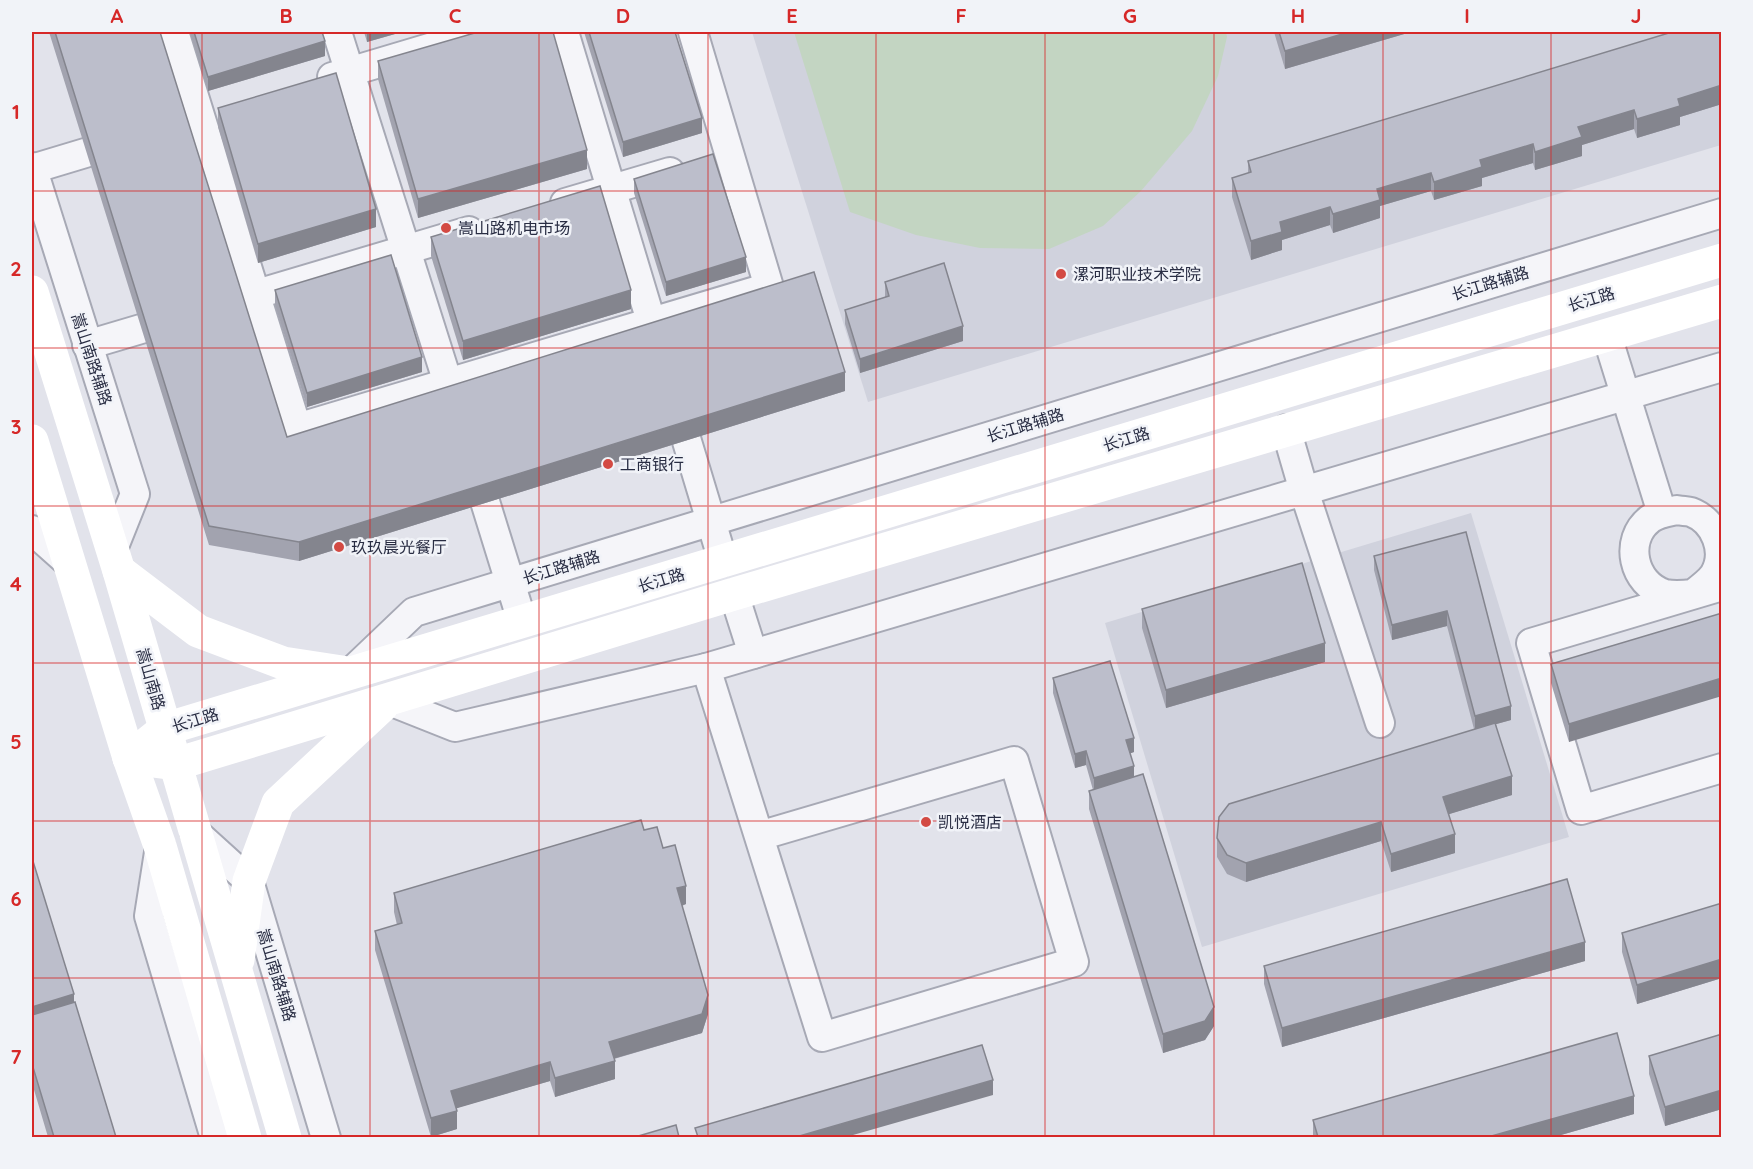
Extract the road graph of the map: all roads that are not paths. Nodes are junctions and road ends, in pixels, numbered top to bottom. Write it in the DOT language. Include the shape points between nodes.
graph roads {
  1 [pos="174,32"];
  2 [pos="337,32"];
  3 [pos="483,32"];
  4 [pos="564,32"];
  5 [pos="693,32"];
  6 [pos="350,72"];
  7 [pos="307,85"];
  8 [pos="144,135"];
  9 [pos="712,160"];
  10 [pos="32,169"];
  11 [pos="612,189"];
  12 [pos="543,209"];
  13 [pos="1722,213"];
  14 [pos="497,223"];
  15 [pos="406,250"];
  16 [pos="1722,260"];
  17 [pos="32,292"];
  18 [pos="255,295"];
  19 [pos="1722,301"];
  20 [pos="651,322"];
  21 [pos="1607,336"];
  22 [pos="87,345"];
  23 [pos="1722,367"];
  24 [pos="448,383"];
  25 [pos="1626,395"];
  26 [pos="1286,429"];
  27 [pos="32,441"];
  28 [pos="1304,491"];
  29 [pos="1662,513"];
  30 [pos="711,521"];
  31 [pos="39,523"];
  32 [pos="116,560"];
  33 [pos="723,561"];
  34 [pos="510,583"];
  35 [pos="1722,586"];
  36 [pos="734,594"];
  37 [pos="1693,594"];
  38 [pos="522,621"];
  39 [pos="753,654"];
  40 [pos="706,668"];
  41 [pos="350,673"];
  42 [pos="387,700"];
  43 [pos="1380,723"];
  44 [pos="165,729"];
  45 [pos="129,758"];
  46 [pos="176,764"];
  47 [pos="1722,768"];
  48 [pos="195,832"];
  49 [pos="759,836"];
  50 [pos="160,846"];
  51 [pos="249,881"];
  52 [pos="236,971"];
  53 [pos="215,1137"];
  54 [pos="245,1137"];
  55 [pos="285,1137"];
  56 [pos="326,1137"];
  1 -- 18 [label="street"];
  2 -- 6 [label="street"];
  3 -- 6 [label="street"];
  4 -- 11 [label="street"];
  5 -- 9 [label="street"];
  6 -- 7 [label="street"];
  6 -- 15 [label="street"];
  8 -- 10 [label="street"];
  9 -- 11 [label="street"];
  9 -- 20 [label="street" via="769,287"];
  10 -- 22 [label="street, 嵩山南路辅路"];
  11 -- 12 [label="street"];
  11 -- 20 [label="street"];
  13 -- 30 [label="street, 长江路辅路"];
  14 -- 15 [label="street"];
  15 -- 18 [label="street"];
  15 -- 24 [label="street"];
  16 -- 33 [label="main road, 长江路"];
  17 -- 32 [label="main road, 嵩山南路"];
  18 -- 22 [label="street"];
  18 -- 24 [label="street" via="297,429"];
  19 -- 21 [label="main road"];
  20 -- 24 [label="street"];
  20 -- 30 [label="street"];
  21 -- 25 [label="street"];
  21 -- 26 [label="main road"];
  22 -- 32 [label="street, 嵩山南路辅路" via="135,494"];
  23 -- 25 [label="street"];
  24 -- 34 [label="street"];
  25 -- 28 [label="street"];
  25 -- 29 [label="street"];
  26 -- 28 [label="street"];
  26 -- 36 [label="main road"];
  27 -- 31 [label="main road"];
  28 -- 39 [label="street"];
  28 -- 43 [label="street"];
  29 -- 37 [label="street" via="1691,513 1704,520 1717,538 1719,560 1714,574"];
  29 -- 37 [label="street" via="1641,529 1634,555 1637,568 1654,589 1666,594"];
  30 -- 33 [label="street"];
  30 -- 34 [label="street, 长江路辅路"];
  31 -- 45 [label="main road" via="69,563"];
  32 -- 41 [label="main road" via="198,631 283,663"];
  32 -- 44 [label="main road, 嵩山南路"];
  33 -- 38 [label="main road, 长江路"];
  34 -- 38 [label="street"];
  34 -- 41 [label="street, 长江路辅路" via="414,612"];
  35 -- 37 [label="street"];
  36 -- 39 [label="street"];
  36 -- 42 [label="main road"];
  37 -- 47 [label="street" via="1531,643 1581,810"];
  38 -- 41 [label="main road, 长江路"];
  39 -- 40 [label="street"];
  40 -- 42 [label="street" via="455,727"];
  40 -- 49 [label="street"];
  41 -- 44 [label="main road, 长江路"];
  42 -- 46 [label="main road"];
  42 -- 51 [label="main road" via="278,803"];
  44 -- 45 [label="main road, 长江路"];
  44 -- 46 [label="main road, 嵩山南路"];
  45 -- 46 [label="main road"];
  45 -- 50 [label="main road"];
  46 -- 48 [label="main road, 嵩山南路"];
  48 -- 51 [label="street"];
  48 -- 52 [label="main road, 嵩山南路"];
  49 -- 49 [label="street" via="822,1037 1074,962 1014,761"];
  50 -- 53 [label="street" via="149,916"];
  50 -- 54 [label="main road"];
  51 -- 52 [label="main road"];
  51 -- 56 [label="street, 嵩山南路辅路"];
  52 -- 55 [label="main road, 嵩山南路"];
}
